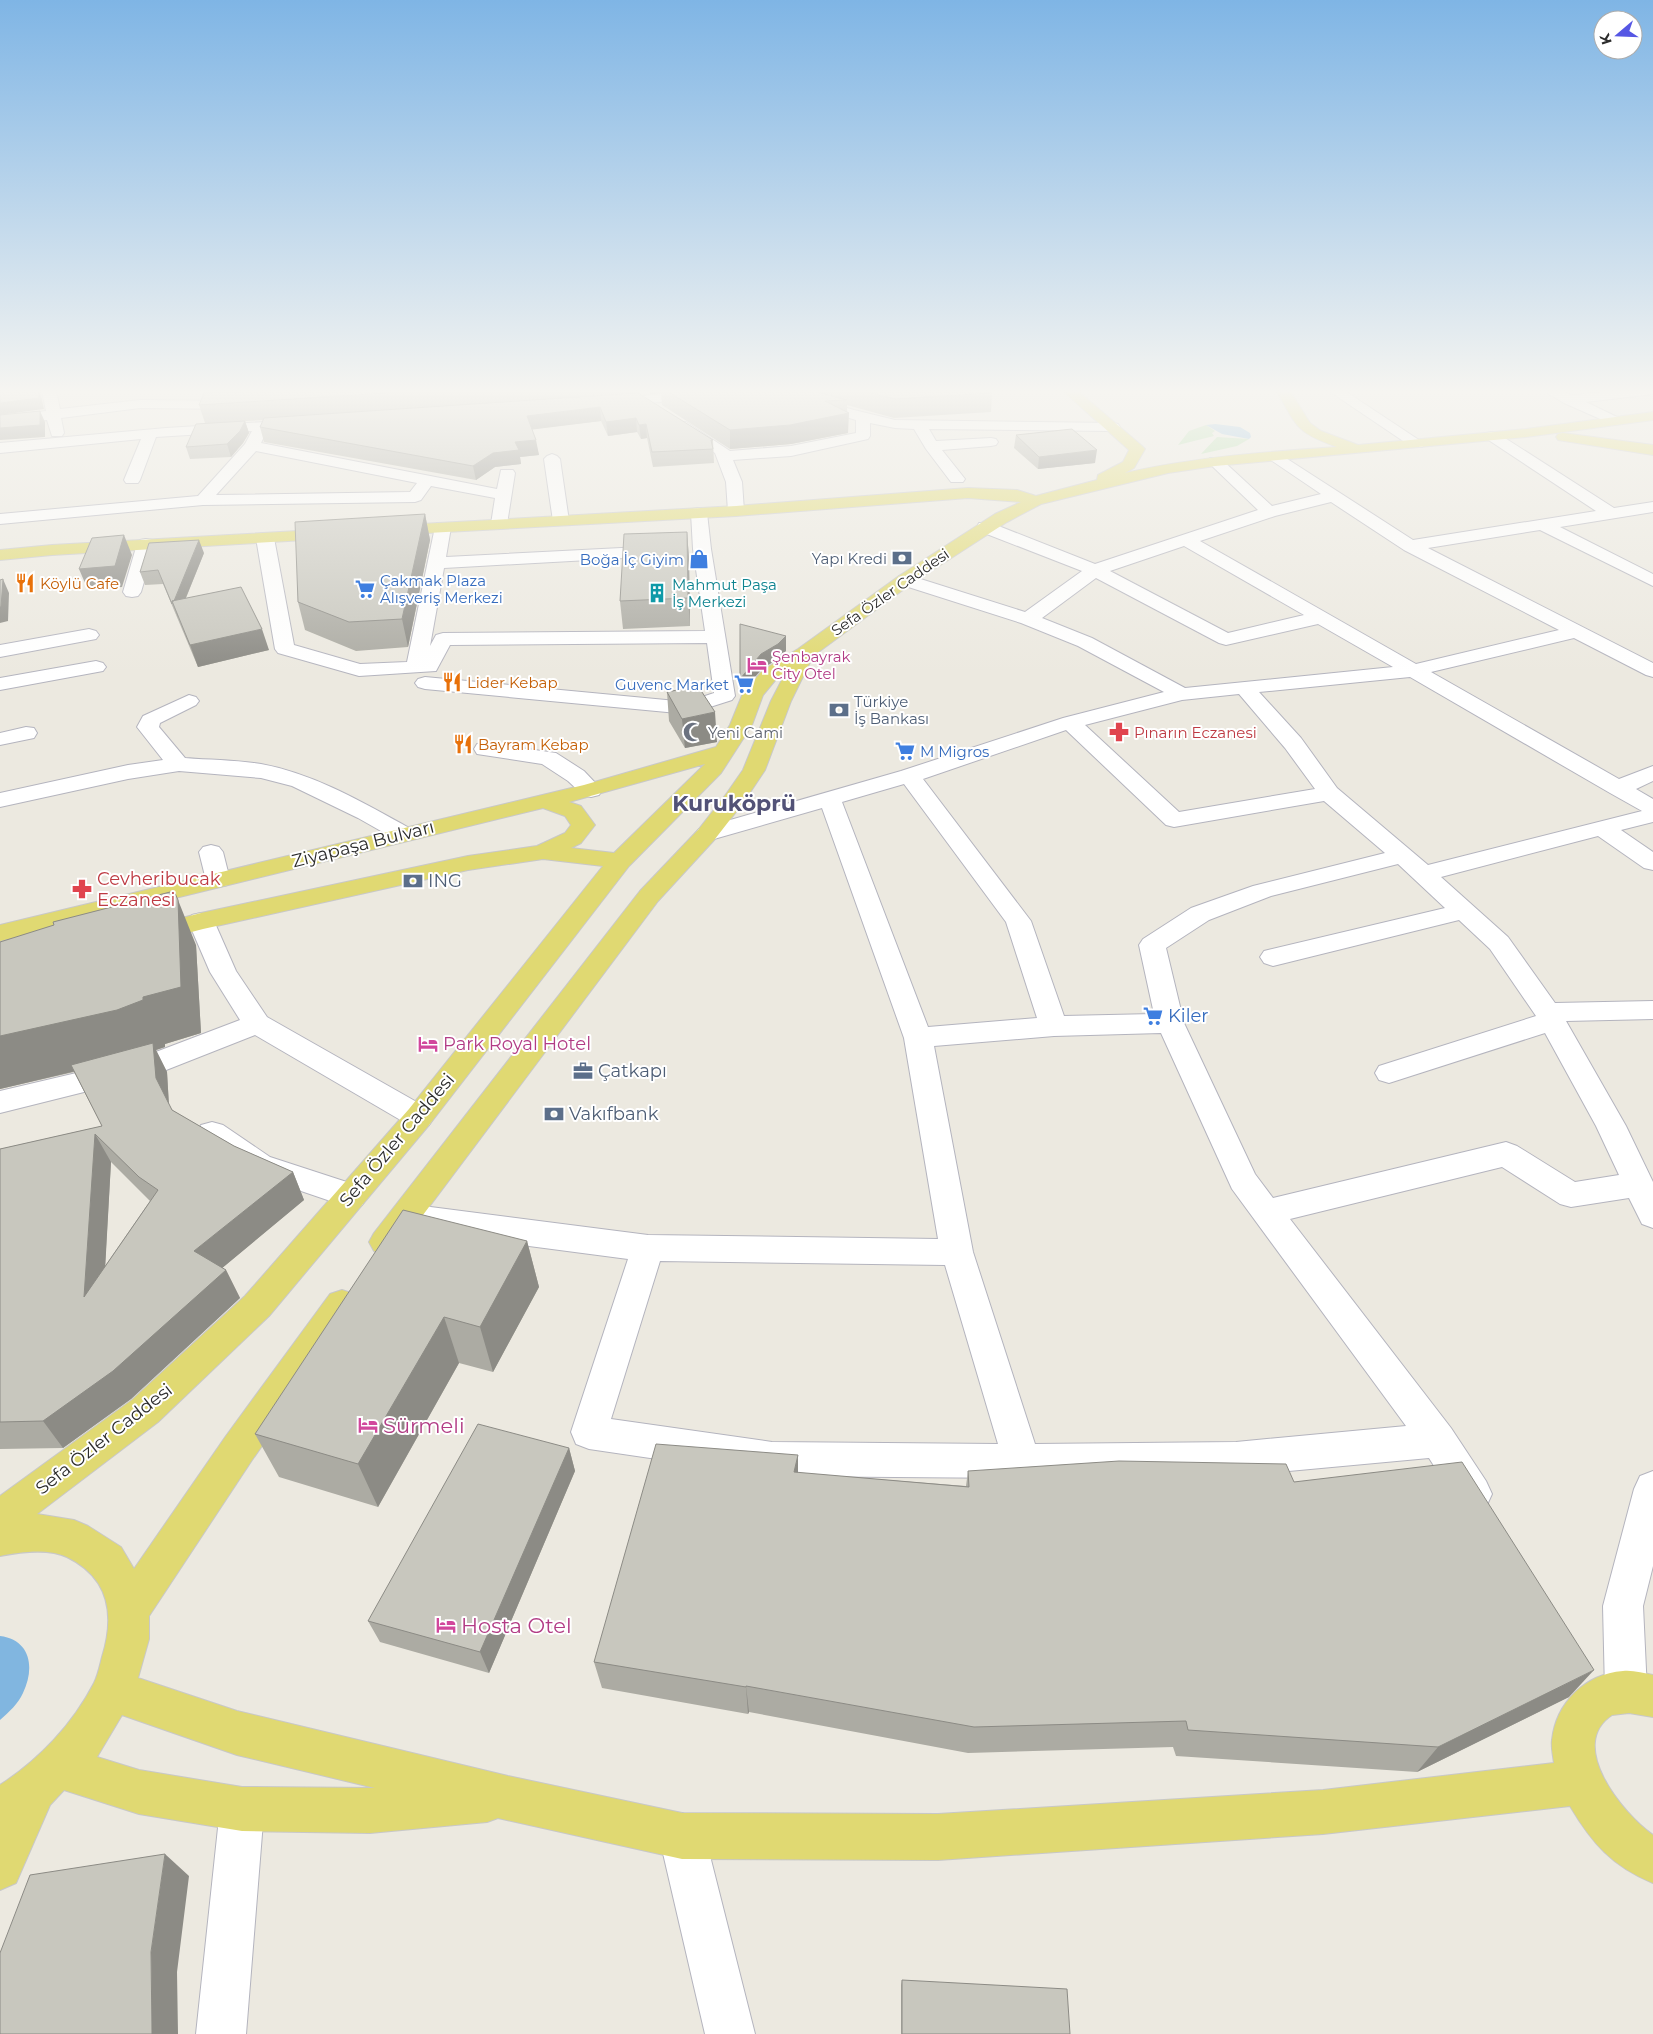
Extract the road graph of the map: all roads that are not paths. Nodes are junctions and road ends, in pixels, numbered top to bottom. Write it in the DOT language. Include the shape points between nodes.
graph roads {
  1 [pos="216,486"];
  2 [pos="422,486"];
  3 [pos="462,486"];
  4 [pos="505,486"];
  5 [pos="556,486"];
  6 [pos="734,486"];
  7 [pos="1090,486"];
  8 [pos="1241,486"];
  9 [pos="1317,486"];
  10 [pos="1569,486"];
  11 [pos="503,494"];
  12 [pos="1334,496"];
  13 [pos="203,500"];
  14 [pos="1035,500"];
  15 [pos="1653,507"];
  16 [pos="736,510"];
  17 [pos="1269,512"];
  18 [pos="699,513"];
  19 [pos="1610,513"];
  20 [pos="0,519"];
  21 [pos="561,521"];
  22 [pos="499,524"];
  23 [pos="1541,524"];
  24 [pos="985,527"];
  25 [pos="443,528"];
  26 [pos="374,531"];
  27 [pos="354,533"];
  28 [pos="265,538"];
  29 [pos="1184,539"];
  30 [pos="146,544"];
  31 [pos="1410,546"];
  32 [pos="702,549"];
  33 [pos="0,555"];
  34 [pos="436,563"];
  35 [pos="1095,570"];
  36 [pos="1650,577"];
  37 [pos="905,580"];
  38 [pos="132,592"];
  39 [pos="1322,617"];
  40 [pos="1028,619"];
  41 [pos="1575,632"];
  42 [pos="89,635"];
  43 [pos="717,638"];
  44 [pos="1653,648"];
  45 [pos="0,651"];
  46 [pos="806,653"];
  47 [pos="1617,653"];
  48 [pos="96,667"];
  49 [pos="1412,671"];
  50 [pos="1653,671"];
  51 [pos="420,675"];
  52 [pos="0,684"];
  53 [pos="1243,687"];
  54 [pos="1182,694"];
  55 [pos="189,701"];
  56 [pos="1070,722"];
  57 [pos="26,733"];
  58 [pos="0,739"];
  59 [pos="485,749"];
  60 [pos="725,752"];
  61 [pos="179,764"];
  62 [pos="1653,773"];
  63 [pos="909,776"];
  64 [pos="1618,788"];
  65 [pos="591,790"];
  66 [pos="1329,793"];
  67 [pos="0,800"];
  68 [pos="830,800"];
  69 [pos="544,801"];
  70 [pos="1653,808"];
  71 [pos="1653,815"];
  72 [pos="1602,828"];
  73 [pos="403,834"];
  74 [pos="708,834"];
  75 [pos="211,852"];
  76 [pos="543,852"];
  77 [pos="620,862"];
  78 [pos="1653,863"];
  79 [pos="1413,865"];
  80 [pos="218,880"];
  81 [pos="1464,911"];
  82 [pos="201,921"];
  83 [pos="0,933"];
  84 [pos="133,939"];
  85 [pos="1273,957"];
  86 [pos="1653,1010"];
  87 [pos="1550,1016"];
  88 [pos="1170,1023"];
  89 [pos="258,1024"];
  90 [pos="1054,1026"];
  91 [pos="918,1038"];
  92 [pos="1389,1073"];
  93 [pos="0,1102"];
  94 [pos="419,1117"];
  95 [pos="212,1133"];
  96 [pos="1638,1184"];
  97 [pos="351,1196"];
  98 [pos="1266,1212"];
  99 [pos="1653,1215"];
  100 [pos="404,1216"];
  101 [pos="648,1248"];
  102 [pos="957,1252"];
  103 [pos="1438,1440"];
  104 [pos="1022,1461"];
  105 [pos="1653,1489"];
  106 [pos="1486,1514"];
  107 [pos="0,1519"];
  108 [pos="0,1537"];
  109 [pos="129,1611"];
  110 [pos="1617,1689"];
  111 [pos="113,1691"];
  112 [pos="1582,1782"];
  113 [pos="30,1789"];
  114 [pos="508,1798"];
  115 [pos="242,1809"];
  116 [pos="682,1836"];
  117 [pos="1653,1860"];
  118 [pos="0,1867"];
  119 [pos="221,2034"];
  120 [pos="730,2034"];
  1 -- 13 [label="street"];
  2 -- 13 [label="street" via="415,497"];
  3 -- 11 [label="street"];
  4 -- 11 [label="street"];
  5 -- 21 [label="street"];
  6 -- 16 [label="street"];
  7 -- 14 [label="main road"];
  8 -- 17 [label="street"];
  9 -- 12 [label="street"];
  10 -- 19 [label="street"];
  11 -- 22 [label="street"];
  12 -- 17 [label="street"];
  12 -- 31 [label="street"];
  13 -- 20 [label="street"];
  14 -- 16 [label="main road" via="1017,495 968,494"];
  14 -- 24 [label="main road, Sefa Özler Caddesi"];
  15 -- 19 [label="street"];
  16 -- 18 [label="main road"];
  17 -- 29 [label="street"];
  18 -- 21 [label="main road"];
  18 -- 32 [label="street"];
  19 -- 23 [label="street"];
  21 -- 22 [label="main road"];
  22 -- 25 [label="main road"];
  23 -- 31 [label="street"];
  23 -- 36 [label="street"];
  24 -- 35 [label="street"];
  24 -- 37 [label="main road, Sefa Özler Caddesi"];
  25 -- 26 [label="main road"];
  25 -- 34 [label="street"];
  27 -- 28 [label="main road"];
  28 -- 30 [label="main road"];
  28 -- 51 [label="street" via="285,649 359,670"];
  29 -- 35 [label="street"];
  29 -- 39 [label="street"];
  30 -- 33 [label="main road"];
  30 -- 38 [label="street"];
  31 -- 41 [label="street"];
  32 -- 34 [label="street"];
  32 -- 43 [label="street"];
  34 -- 51 [label="street"];
  35 -- 39 [label="street" via="1226,639"];
  35 -- 40 [label="street"];
  37 -- 40 [label="street"];
  37 -- 46 [label="main road, Sefa Özler Caddesi"];
  39 -- 49 [label="street"];
  40 -- 54 [label="street" via="1085,642"];
  41 -- 47 [label="street"];
  41 -- 49 [label="street"];
  42 -- 45 [label="street"];
  43 -- 51 [label="street" via="443,639 429,667"];
  43 -- 51 [label="street" via="726,696 688,708"];
  44 -- 47 [label="street"];
  46 -- 60 [label="main road, Sefa Özler Caddesi" via="770,674 753,692 741,725"];
  46 -- 74 [label="main road, Sefa Özler Caddesi" via="781,701 754,770"];
  47 -- 50 [label="street"];
  48 -- 52 [label="street"];
  49 -- 53 [label="street"];
  49 -- 64 [label="street"];
  53 -- 54 [label="street"];
  53 -- 66 [label="street" via="1293,743"];
  54 -- 56 [label="street"];
  55 -- 61 [label="street" via="150,720 148,727"];
  56 -- 63 [label="street"];
  56 -- 66 [label="street" via="1174,820"];
  57 -- 58 [label="street"];
  59 -- 65 [label="street" via="548,758"];
  60 -- 65 [label="main road, Ziyapaşa Bulvarı"];
  60 -- 77 [label="main road, Sefa Özler Caddesi" via="714,768"];
  61 -- 67 [label="street"];
  61 -- 73 [label="street" via="261,771 300,780"];
  62 -- 64 [label="street"];
  63 -- 68 [label="street"];
  63 -- 90 [label="street" via="1018,921"];
  64 -- 70 [label="street"];
  65 -- 69 [label="main road, Ziyapaşa Bulvarı"];
  66 -- 79 [label="street"];
  68 -- 74 [label="street"];
  68 -- 91 [label="street"];
  69 -- 73 [label="main road, Ziyapaşa Bulvarı"];
  69 -- 76 [label="main road" via="573,811 583,825 573,838"];
  71 -- 72 [label="street"];
  72 -- 78 [label="street"];
  72 -- 79 [label="street"];
  73 -- 80 [label="main road, Ziyapaşa Bulvarı"];
  74 -- 100 [label="main road, Sefa Özler Caddesi" via="649,896"];
  75 -- 80 [label="street"];
  76 -- 77 [label="main road"];
  76 -- 82 [label="main road" via="468,863"];
  77 -- 94 [label="main road, Sefa Özler Caddesi"];
  79 -- 81 [label="street"];
  79 -- 88 [label="street" via="1262,891 1200,914 1152,944"];
  80 -- 83 [label="main road, Ziyapaşa Bulvarı"];
  81 -- 85 [label="street"];
  81 -- 87 [label="street" via="1499,943"];
  82 -- 84 [label="main road"];
  82 -- 89 [label="street" via="223,972"];
  86 -- 87 [label="street"];
  87 -- 92 [label="street"];
  87 -- 96 [label="street" via="1611,1126"];
  88 -- 90 [label="street"];
  88 -- 98 [label="street" via="1243,1180"];
  89 -- 93 [label="street" via="146,1067"];
  89 -- 94 [label="street"];
  90 -- 91 [label="street"];
  91 -- 102 [label="street"];
  94 -- 97 [label="main road, Sefa Özler Caddesi"];
  95 -- 97 [label="street" via="259,1165"];
  96 -- 98 [label="street" via="1570,1195 1506,1154"];
  96 -- 99 [label="street"];
  97 -- 107 [label="main road, Sefa Özler Caddesi" via="257,1306 145,1412"];
  98 -- 103 [label="street"];
  100 -- 101 [label="street"];
  100 -- 109 [label="main road, Sefa Özler Caddesi" via="239,1448"];
  101 -- 102 [label="street"];
  101 -- 104 [label="street" via="589,1432 772,1459"];
  102 -- 104 [label="street"];
  103 -- 104 [label="street" via="1236,1459"];
  103 -- 106 [label="street"];
  105 -- 110 [label="street" via="1623,1606"];
  108 -- 109 [label="main road" via="32,1532 74,1539 107,1560 126,1594"];
  109 -- 111 [label="main road" via="128,1639"];
  110 -- 112 [label="main road" via="1585,1709 1575,1728 1574,1754"];
  111 -- 113 [label="main road" via="81,1743"];
  111 -- 114 [label="main road" via="237,1733"];
  112 -- 116 [label="main road" via="1323,1812 938,1837"];
  112 -- 117 [label="main road" via="1597,1811 1621,1838"];
  113 -- 115 [label="main road" via="139,1792"];
  113 -- 118 [label="main road"];
  114 -- 115 [label="main road" via="370,1811"];
  114 -- 116 [label="main road"];
  115 -- 119 [label="street"];
  116 -- 120 [label="street"];
}
